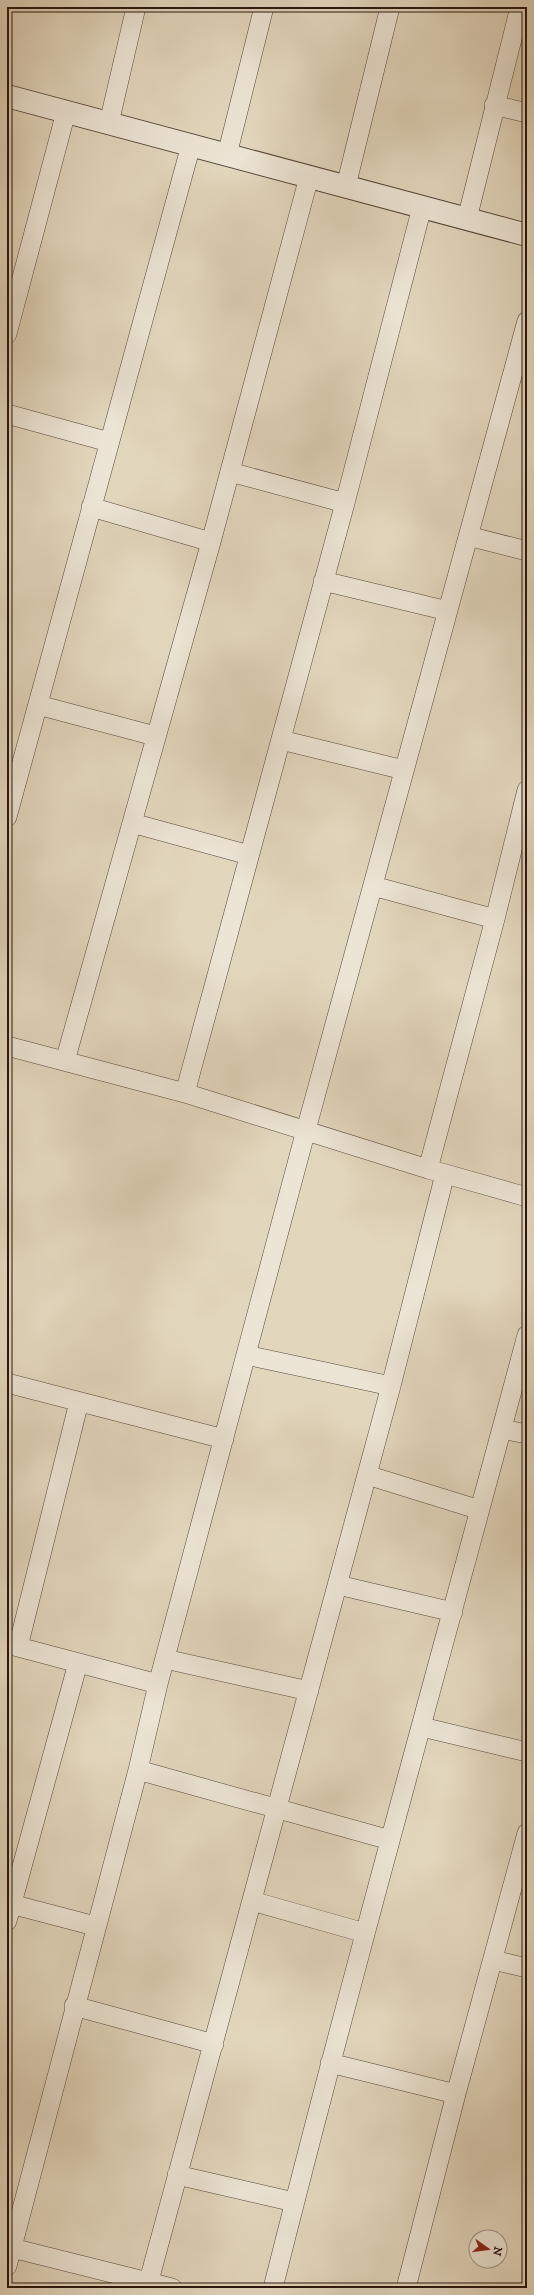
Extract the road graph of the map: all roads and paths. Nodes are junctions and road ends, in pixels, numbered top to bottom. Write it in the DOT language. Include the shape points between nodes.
graph roads {
  1 [pos="136,7"];
  2 [pos="264,7"];
  3 [pos="390,7"];
  4 [pos="522,9"];
  5 [pos="7,96"];
  6 [pos="494,105"];
  7 [pos="66,112"];
  8 [pos="527,113"];
  9 [pos="109,123"];
  10 [pos="191,145"];
  11 [pos="227,155"];
  12 [pos="308,177"];
  13 [pos="346,186"];
  14 [pos="422,207"];
  15 [pos="467,219"];
  16 [pos="527,235"];
  17 [pos="527,321"];
  18 [pos="7,334"];
  19 [pos="7,414"];
  20 [pos="110,442"];
  21 [pos="230,472"];
  22 [pos="345,503"];
  23 [pos="91,507"];
  24 [pos="468,536"];
  25 [pos="211,542"];
  26 [pos="527,551"];
  27 [pos="323,581"];
  28 [pos="448,611"];
  29 [pos="38,705"];
  30 [pos="155,736"];
  31 [pos="281,740"];
  32 [pos="404,770"];
  33 [pos="11,790"];
  34 [pos="526,801"];
  35 [pos="7,817"];
  36 [pos="132,823"];
  37 [pos="249,855"];
  38 [pos="372,886"];
  39 [pos="495,918"];
  40 [pos="7,1046"];
  41 [pos="65,1062"];
  42 [pos="185,1093"];
  43 [pos="306,1130"];
  44 [pos="437,1172"];
  45 [pos="527,1197"];
  46 [pos="527,1335"];
  47 [pos="246,1355"];
  48 [pos="7,1383"];
  49 [pos="391,1386"];
  50 [pos="79,1402"];
  51 [pos="502,1428"];
  52 [pos="527,1434"];
  53 [pos="224,1439"];
  54 [pos="367,1475"];
  55 [pos="480,1510"];
  56 [pos="338,1586"];
  57 [pos="453,1612"];
  58 [pos="13,1645"];
  59 [pos="165,1659"];
  60 [pos="78,1663"];
  61 [pos="158,1684"];
  62 [pos="309,1691"];
  63 [pos="422,1727"];
  64 [pos="527,1752"];
  65 [pos="138,1770"];
  66 [pos="278,1809"];
  67 [pos="527,1833"];
  68 [pos="390,1840"];
  69 [pos="252,1901"];
  70 [pos="8,1909"];
  71 [pos="95,1926"];
  72 [pos="365,1933"];
  73 [pos="493,1960"];
  74 [pos="527,1968"];
  75 [pos="74,2006"];
  76 [pos="214,2044"];
  77 [pos="330,2063"];
  78 [pos="456,2094"];
  79 [pos="177,2175"];
  80 [pos="294,2202"];
  81 [pos="12,2248"];
  82 [pos="7,2266"];
  83 [pos="148,2285"];
  84 [pos="172,2288"];
  85 [pos="273,2288"];
  86 [pos="406,2288"];
  1 -- 9 [label="street"];
  2 -- 11 [label="street"];
  3 -- 13 [label="street"];
  4 -- 6 [label="street"];
  5 -- 7 [label="street"];
  6 -- 8 [label="street"];
  6 -- 15 [label="street"];
  7 -- 9 [label="street"];
  7 -- 18 [label="street"];
  9 -- 10 [label="street"];
  10 -- 11 [label="street"];
  10 -- 20 [label="street"];
  11 -- 12 [label="street"];
  12 -- 13 [label="street"];
  12 -- 21 [label="street"];
  13 -- 14 [label="street"];
  14 -- 15 [label="street"];
  14 -- 22 [label="street"];
  15 -- 16 [label="street"];
  17 -- 24 [label="street"];
  19 -- 20 [label="street"];
  20 -- 23 [label="street"];
  21 -- 22 [label="street"];
  21 -- 25 [label="street"];
  22 -- 27 [label="street"];
  23 -- 25 [label="street"];
  23 -- 29 [label="street"];
  24 -- 26 [label="street"];
  24 -- 28 [label="street"];
  25 -- 30 [label="street"];
  27 -- 28 [label="street"];
  27 -- 31 [label="street"];
  28 -- 32 [label="street"];
  29 -- 30 [label="street"];
  29 -- 33 [label="street"];
  30 -- 36 [label="street"];
  31 -- 32 [label="street"];
  31 -- 37 [label="street"];
  32 -- 38 [label="street"];
  33 -- 35 [label="street"];
  34 -- 39 [label="street"];
  36 -- 37 [label="street"];
  36 -- 41 [label="street"];
  37 -- 42 [label="street"];
  38 -- 39 [label="street"];
  38 -- 43 [label="street"];
  39 -- 44 [label="street"];
  40 -- 41 [label="street"];
  41 -- 42 [label="street"];
  42 -- 43 [label="street"];
  43 -- 44 [label="street"];
  43 -- 47 [label="street"];
  44 -- 45 [label="street"];
  44 -- 49 [label="street"];
  46 -- 51 [label="street"];
  47 -- 49 [label="street"];
  47 -- 53 [label="street"];
  48 -- 50 [label="street"];
  49 -- 54 [label="street"];
  50 -- 53 [label="street"];
  50 -- 58 [label="street"];
  51 -- 52 [label="street"];
  51 -- 55 [label="street"];
  53 -- 59 [label="street"];
  54 -- 55 [label="street"];
  54 -- 56 [label="street"];
  55 -- 57 [label="street"];
  56 -- 57 [label="street"];
  56 -- 62 [label="street"];
  57 -- 63 [label="street"];
  58 -- 60 [label="street"];
  59 -- 61 [label="street"];
  59 -- 62 [label="street"];
  60 -- 61 [label="street"];
  60 -- 70 [label="street"];
  61 -- 65 [label="street"];
  62 -- 66 [label="street"];
  63 -- 64 [label="street"];
  63 -- 68 [label="street"];
  65 -- 66 [label="street"];
  65 -- 71 [label="street"];
  66 -- 68 [label="street"];
  66 -- 69 [label="street"];
  67 -- 73 [label="street"];
  68 -- 72 [label="street"];
  69 -- 72 [label="street"];
  69 -- 76 [label="street"];
  70 -- 71 [label="street"];
  71 -- 75 [label="street"];
  72 -- 77 [label="street"];
  73 -- 74 [label="street"];
  73 -- 78 [label="street"];
  75 -- 76 [label="street"];
  75 -- 81 [label="street"];
  76 -- 79 [label="street"];
  77 -- 78 [label="street"];
  77 -- 80 [label="street"];
  78 -- 86 [label="street"];
  79 -- 80 [label="street"];
  79 -- 83 [label="street"];
  80 -- 85 [label="street"];
  81 -- 82 [label="street"];
  81 -- 83 [label="street"];
  83 -- 84 [label="street"];
}
